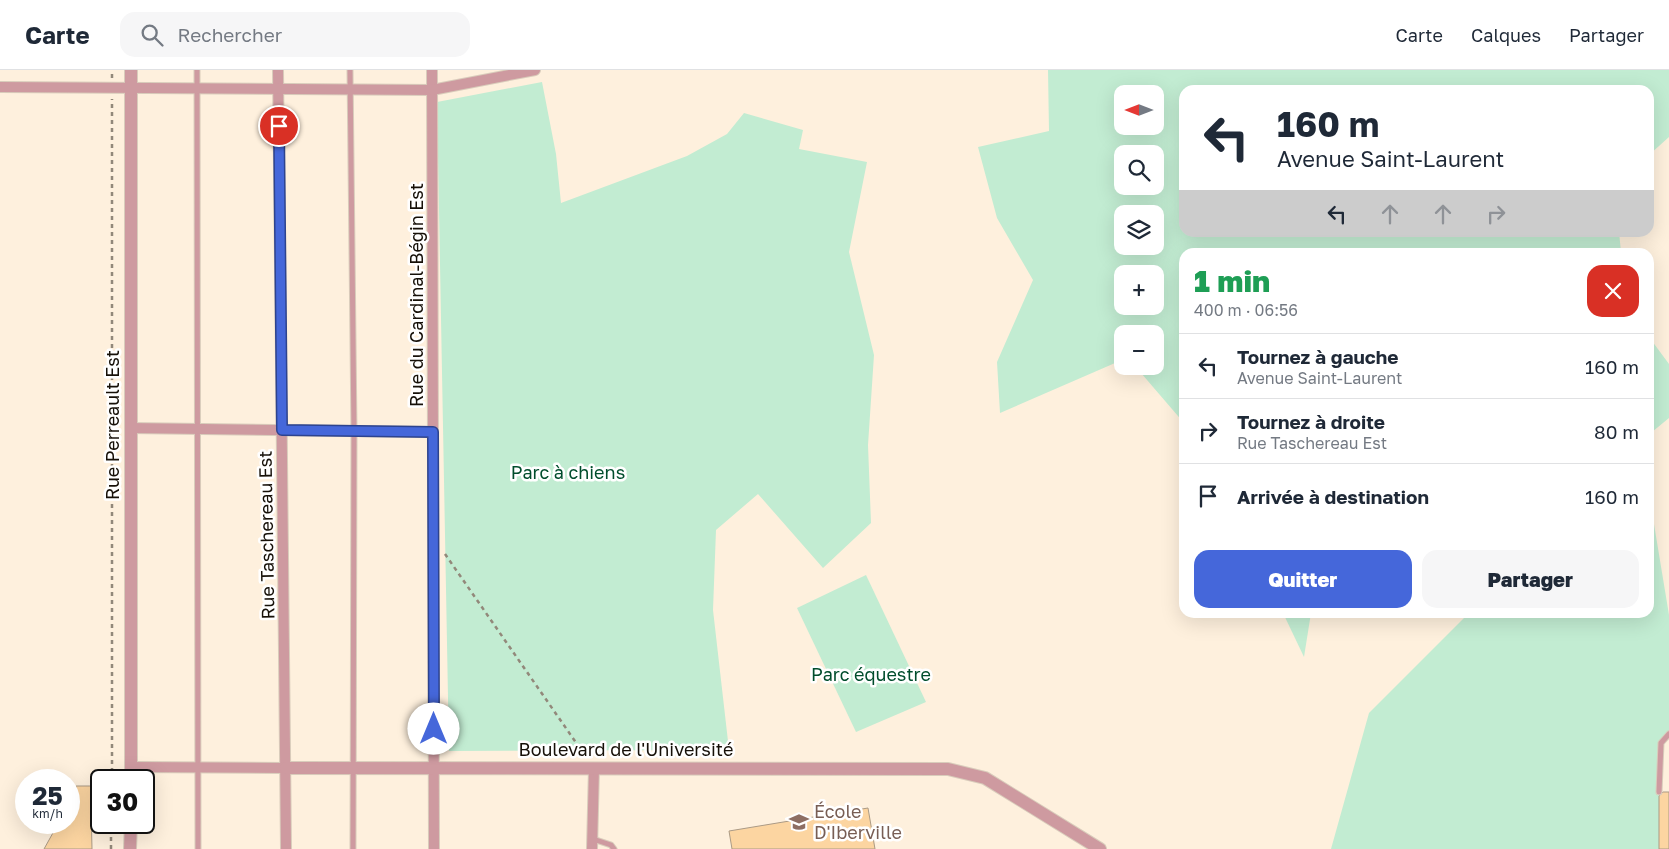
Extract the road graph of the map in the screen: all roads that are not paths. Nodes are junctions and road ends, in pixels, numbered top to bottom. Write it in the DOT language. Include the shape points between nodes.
graph roads {
  1 [pos="131,70"];
  2 [pos="197,70"];
  3 [pos="278,70"];
  4 [pos="350,70"];
  5 [pos="432,70"];
  6 [pos="535,70"];
  7 [pos="0,87"];
  8 [pos="131,88"];
  9 [pos="197,88"];
  10 [pos="278,89"];
  11 [pos="350,89"];
  12 [pos="432,90"];
  13 [pos="130,428"];
  14 [pos="197,428"];
  15 [pos="282,430"];
  16 [pos="354,431"];
  17 [pos="433,432"];
  18 [pos="1669,734"];
  19 [pos="198,767"];
  20 [pos="353,767"];
  21 [pos="434,767"];
  22 [pos="286,768"];
  23 [pos="594,768"];
  24 [pos="131,769"];
  25 [pos="155,771"];
  26 [pos="1659,792"];
  27 [pos="131,834"];
  28 [pos="592,844"];
  29 [pos="130,849"];
  30 [pos="198,849"];
  31 [pos="286,849"];
  32 [pos="353,849"];
  33 [pos="434,849"];
  34 [pos="614,849"];
  35 [pos="1100,849"];
  1 -- 8 [label="street, Rue Perreault Est"];
  2 -- 9 [label="lane"];
  3 -- 10 [label="street, Rue Taschereau Est"];
  4 -- 11 [label="lane"];
  5 -- 12 [label="street, Rue du Cardinal-Bégin Est"];
  6 -- 12 [label="street"];
  7 -- 8 [label="street"];
  8 -- 9 [label="street"];
  8 -- 13 [label="street, Rue Perreault Est"];
  9 -- 10 [label="street"];
  9 -- 14 [label="lane"];
  10 -- 11 [label="street"];
  10 -- 15 [label="street, Rue Taschereau Est"];
  11 -- 12 [label="street"];
  11 -- 16 [label="lane"];
  12 -- 17 [label="street, Rue du Cardinal-Bégin Est"];
  13 -- 14 [label="street"];
  13 -- 24 [label="street, Rue Perreault Est"];
  14 -- 15 [label="street"];
  14 -- 19 [label="lane"];
  15 -- 16 [label="street"];
  15 -- 22 [label="street, Rue Taschereau Est"];
  16 -- 17 [label="street"];
  16 -- 20 [label="lane"];
  17 -- 21 [label="street, Rue du Cardinal-Bégin Est"];
  18 -- 26 [label="lane" via="1661,743"];
  19 -- 22 [label="street, Boulevard de l'Université"];
  19 -- 25 [label="street, Boulevard de l'Université"];
  19 -- 30 [label="lane"];
  20 -- 21 [label="street, Boulevard de l'Université"];
  20 -- 22 [label="street, Boulevard de l'Université"];
  20 -- 32 [label="lane"];
  21 -- 23 [label="street, Boulevard de l'Université"];
  21 -- 33 [label="street, Rue du Cardinal-Bégin Est"];
  22 -- 31 [label="street, Rue Taschereau Est"];
  23 -- 28 [label="street"];
  23 -- 35 [label="street, Boulevard de l'Université" via="948,769 985,778"];
  27 -- 29 [label="street"];
  28 -- 34 [label="lane" via="611,845"];
}
